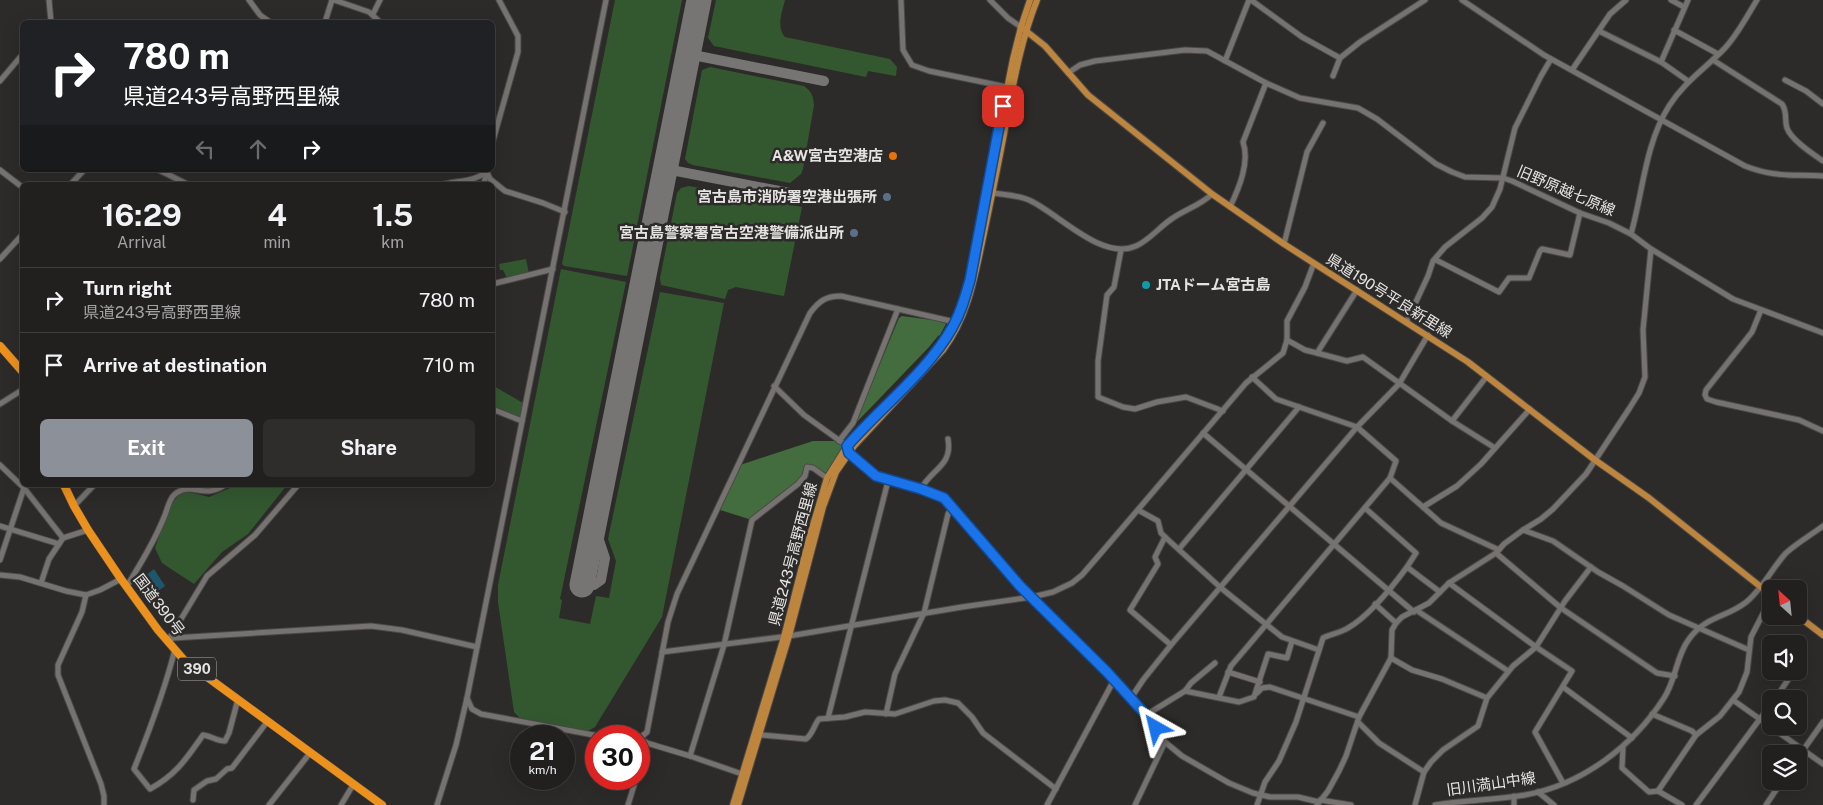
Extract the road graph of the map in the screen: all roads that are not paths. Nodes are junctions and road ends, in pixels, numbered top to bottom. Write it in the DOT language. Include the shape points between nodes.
graph roads {
  1 [pos="49,0"];
  2 [pos="249,0"];
  3 [pos="333,0"];
  4 [pos="380,0"];
  5 [pos="499,0"];
  6 [pos="606,0"];
  7 [pos="901,0"];
  8 [pos="990,0"];
  9 [pos="1030,0"];
  10 [pos="1037,0"];
  11 [pos="1250,0"];
  12 [pos="1425,0"];
  13 [pos="1462,0"];
  14 [pos="1626,0"];
  15 [pos="1671,0"];
  16 [pos="1688,0"];
  17 [pos="1757,0"];
  18 [pos="1684,7"];
  19 [pos="373,14"];
  20 [pos="50,20"];
  21 [pos="267,20"];
  22 [pos="326,20"];
  23 [pos="378,20"];
  24 [pos="1023,28"];
  25 [pos="1674,30"];
  26 [pos="1599,31"];
  27 [pos="1718,54"];
  28 [pos="20,57"];
  29 [pos="1340,58"];
  30 [pos="1551,59"];
  31 [pos="1713,60"];
  32 [pos="1225,61"];
  33 [pos="1661,62"];
  34 [pos="1572,70"];
  35 [pos="1068,73"];
  36 [pos="1333,76"];
  37 [pos="1785,80"];
  38 [pos="0,81"];
  39 [pos="1688,81"];
  40 [pos="1266,83"];
  41 [pos="1007,87"];
  42 [pos="1823,104"];
  43 [pos="1662,119"];
  44 [pos="1323,123"];
  45 [pos="495,133"];
  46 [pos="1823,161"];
  47 [pos="0,170"];
  48 [pos="82,172"];
  49 [pos="163,172"];
  50 [pos="485,172"];
  51 [pos="1823,176"];
  52 [pos="1502,178"];
  53 [pos="73,182"];
  54 [pos="183,182"];
  55 [pos="458,182"];
  56 [pos="495,183"];
  57 [pos="20,185"];
  58 [pos="993,193"];
  59 [pos="1212,194"];
  60 [pos="1230,207"];
  61 [pos="565,212"];
  62 [pos="1580,213"];
  63 [pos="1631,234"];
  64 [pos="20,237"];
  65 [pos="1284,244"];
  66 [pos="1650,249"];
  67 [pos="1121,250"];
  68 [pos="0,259"];
  69 [pos="1436,260"];
  70 [pos="1314,263"];
  71 [pos="553,269"];
  72 [pos="495,283"];
  73 [pos="1357,290"];
  74 [pos="898,308"];
  75 [pos="1761,310"];
  76 [pos="1407,321"];
  77 [pos="955,322"];
  78 [pos="1823,333"];
  79 [pos="1428,335"];
  80 [pos="1287,340"];
  81 [pos="0,346"];
  82 [pos="1317,353"];
  83 [pos="20,369"];
  84 [pos="1487,376"];
  85 [pos="1252,377"];
  86 [pos="1399,384"];
  87 [pos="774,386"];
  88 [pos="20,391"];
  89 [pos="0,404"];
  90 [pos="1299,407"];
  91 [pos="1530,409"];
  92 [pos="495,411"];
  93 [pos="1223,411"];
  94 [pos="522,421"];
  95 [pos="1452,421"];
  96 [pos="1357,427"];
  97 [pos="1823,431"];
  98 [pos="1203,433"];
  99 [pos="948,439"];
  100 [pos="840,441"];
  101 [pos="1495,448"];
  102 [pos="848,450"];
  103 [pos="1596,460"];
  104 [pos="0,465"];
  105 [pos="1246,470"];
  106 [pos="827,478"];
  107 [pos="1390,478"];
  108 [pos="888,480"];
  109 [pos="20,484"];
  110 [pos="65,487"];
  111 [pos="92,487"];
  112 [pos="221,487"];
  113 [pos="296,487"];
  114 [pos="24,488"];
  115 [pos="921,489"];
  116 [pos="74,506"];
  117 [pos="1289,506"];
  118 [pos="952,507"];
  119 [pos="1423,507"];
  120 [pos="1365,508"];
  121 [pos="1138,510"];
  122 [pos="0,526"];
  123 [pos="1823,526"];
  124 [pos="11,530"];
  125 [pos="88,530"];
  126 [pos="1523,530"];
  127 [pos="1165,537"];
  128 [pos="63,538"];
  129 [pos="59,544"];
  130 [pos="1334,544"];
  131 [pos="1179,549"];
  132 [pos="1497,551"];
  133 [pos="0,560"];
  134 [pos="1407,567"];
  135 [pos="1590,567"];
  136 [pos="0,575"];
  137 [pos="121,579"];
  138 [pos="41,583"];
  139 [pos="1449,583"];
  140 [pos="128,586"];
  141 [pos="1760,586"];
  142 [pos="1221,588"];
  143 [pos="1389,590"];
  144 [pos="1440,592"];
  145 [pos="86,595"];
  146 [pos="1032,597"];
  147 [pos="1375,604"];
  148 [pos="1561,608"];
  149 [pos="1415,611"];
  150 [pos="924,613"];
  151 [pos="1762,615"];
  152 [pos="1266,623"];
  153 [pos="1396,623"];
  154 [pos="1808,624"];
  155 [pos="853,625"];
  156 [pos="1697,629"];
  157 [pos="1823,635"];
  158 [pos="786,636"];
  159 [pos="168,642"];
  160 [pos="1292,642"];
  161 [pos="1171,644"];
  162 [pos="724,645"];
  163 [pos="477,647"];
  164 [pos="1536,647"];
  165 [pos="175,649"];
  166 [pos="1319,650"];
  167 [pos="1749,650"];
  168 [pos="662,652"];
  169 [pos="1391,658"];
  170 [pos="1215,663"];
  171 [pos="1508,671"];
  172 [pos="1228,672"];
  173 [pos="1675,676"];
  174 [pos="1114,680"];
  175 [pos="1260,682"];
  176 [pos="1563,687"];
  177 [pos="1185,691"];
  178 [pos="1218,697"];
  179 [pos="1254,697"];
  180 [pos="467,698"];
  181 [pos="1131,698"];
  182 [pos="1487,698"];
  183 [pos="238,699"];
  184 [pos="1304,699"];
  185 [pos="1733,700"];
  186 [pos="886,714"];
  187 [pos="1652,714"];
  188 [pos="1146,715"];
  189 [pos="828,718"];
  190 [pos="1761,719"];
  191 [pos="1358,720"];
  192 [pos="267,722"];
  193 [pos="1823,722"];
  194 [pos="647,725"];
  195 [pos="585,733"];
  196 [pos="761,735"];
  197 [pos="1696,735"];
  198 [pos="1632,738"];
  199 [pos="1165,742"];
  200 [pos="650,744"];
  201 [pos="1796,745"];
  202 [pos="1807,745"];
  203 [pos="1623,746"];
  204 [pos="310,753"];
  205 [pos="1807,753"];
  206 [pos="690,756"];
  207 [pos="1823,764"];
  208 [pos="1424,772"];
  209 [pos="745,775"];
  210 [pos="1563,783"];
  211 [pos="353,785"];
  212 [pos="1056,789"];
  213 [pos="633,790"];
  214 [pos="1776,790"];
  215 [pos="1658,791"];
  216 [pos="1538,792"];
  217 [pos="1260,796"];
  218 [pos="1514,796"];
  219 [pos="194,800"];
  220 [pos="1319,802"];
  221 [pos="1453,804"];
  222 [pos="104,805"];
  223 [pos="269,805"];
  224 [pos="341,805"];
  225 [pos="382,805"];
  226 [pos="438,805"];
  227 [pos="628,805"];
  228 [pos="733,805"];
  229 [pos="738,805"];
  230 [pos="1047,805"];
  231 [pos="1135,805"];
  232 [pos="1256,805"];
  233 [pos="1351,805"];
  234 [pos="1416,805"];
  235 [pos="1435,805"];
  236 [pos="1514,805"];
  237 [pos="1554,805"];
  238 [pos="1682,805"];
  239 [pos="1696,805"];
  240 [pos="1766,805"];
  1 -- 20 [label="street"];
  2 -- 21 [label="street"];
  3 -- 19 [label="street"];
  3 -- 22 [label="street"];
  4 -- 19 [label="street"];
  5 -- 45 [label="street" via="518,36 518,52"];
  6 -- 61 [label="street"];
  7 -- 41 [label="street" via="903,50 912,65"];
  8 -- 24 [label="street"];
  9 -- 24 [label="main road"];
  10 -- 24 [label="main road"];
  11 -- 29 [label="street" via="1302,37"];
  11 -- 32 [label="street"];
  12 -- 29 [label="street" via="1376,30"];
  13 -- 30 [label="street"];
  14 -- 26 [label="street" via="1610,14"];
  15 -- 18 [label="street"];
  16 -- 18 [label="street"];
  17 -- 27 [label="street"];
  18 -- 25 [label="street"];
  19 -- 23 [label="street"];
  24 -- 35 [label="main road, 県道190号平良新里線" via="1045,46"];
  24 -- 41 [label="main road, 県道243号高野西里線"];
  24 -- 58 [label="main road, 県道243号高野西里線"];
  25 -- 27 [label="street"];
  25 -- 33 [label="street"];
  26 -- 33 [label="street"];
  26 -- 34 [label="street"];
  27 -- 31 [label="street"];
  28 -- 38 [label="street"];
  29 -- 36 [label="street"];
  30 -- 34 [label="street"];
  30 -- 52 [label="street" via="1515,128"];
  31 -- 39 [label="street"];
  31 -- 46 [label="street" via="1782,104 1786,128"];
  32 -- 35 [label="street, 旧野原越七原線" via="1207,51 1185,50 1095,61"];
  32 -- 40 [label="street, 旧野原越七原線"];
  33 -- 39 [label="street"];
  34 -- 43 [label="street"];
  35 -- 59 [label="main road, 県道190号平良新里線" via="1088,96"];
  37 -- 42 [label="street"];
  39 -- 43 [label="street"];
  40 -- 52 [label="street, 旧野原越七原線" via="1300,98 1358,108 1452,172 1465,177"];
  40 -- 60 [label="street" via="1243,142 1246,159"];
  41 -- 77 [label="main road, 県道243号高野西里線" via="970,280"];
  43 -- 51 [label="street" via="1760,172"];
  43 -- 63 [label="street" via="1646,165"];
  44 -- 65 [label="street" via="1307,152"];
  47 -- 57 [label="street"];
  48 -- 53 [label="street"];
  49 -- 54 [label="street"];
  50 -- 55 [label="street"];
  52 -- 62 [label="street, 旧野原越七原線"];
  52 -- 69 [label="street" via="1488,214 1445,247"];
  56 -- 61 [label="street" via="505,191"];
  58 -- 67 [label="street" via="1031,201 1098,243"];
  58 -- 102 [label="main road, 県道243号高野西里線" via="970,299 955,333 937,358"];
  59 -- 60 [label="main road, 県道190号平良新里線"];
  59 -- 67 [label="street" via="1174,217 1138,246"];
  60 -- 65 [label="main road, 県道190号平良新里線"];
  61 -- 71 [label="street"];
  62 -- 63 [label="street, 旧野原越七原線"];
  62 -- 69 [label="street" via="1570,255 1542,249 1529,278 1509,278 1499,292"];
  63 -- 66 [label="street, 旧野原越七原線"];
  64 -- 68 [label="street"];
  65 -- 70 [label="main road, 県道190号平良新里線"];
  66 -- 75 [label="street, 旧野原越七原線" via="1733,299"];
  66 -- 103 [label="street" via="1643,330 1645,377 1639,393"];
  67 -- 93 [label="street" via="1114,287 1107,295 1098,361 1098,397 1135,409 1186,397"];
  69 -- 76 [label="street"];
  70 -- 73 [label="main road, 県道190号平良新里線"];
  70 -- 80 [label="street" via="1287,322"];
  71 -- 72 [label="street"];
  71 -- 94 [label="street"];
  73 -- 76 [label="main road, 県道190号平良新里線"];
  73 -- 82 [label="street"];
  74 -- 77 [label="street"];
  74 -- 87 [label="street" via="841,296 819,301"];
  74 -- 100 [label="street" via="853,422"];
  75 -- 78 [label="street, 旧野原越七原線"];
  75 -- 97 [label="street" via="1752,332 1706,390 1707,399 1799,420"];
  76 -- 79 [label="main road, 県道190号平良新里線"];
  77 -- 102 [label="main road, 県道243号高野西里線" via="933,355"];
  79 -- 84 [label="main road, 県道190号平良新里線"];
  79 -- 86 [label="street"];
  80 -- 82 [label="street"];
  80 -- 85 [label="street" via="1283,353"];
  81 -- 83 [label="highway"];
  82 -- 86 [label="street" via="1347,361 1363,357"];
  84 -- 91 [label="main road, 県道190号平良新里線"];
  84 -- 95 [label="street"];
  85 -- 90 [label="street" via="1276,399"];
  85 -- 93 [label="street"];
  86 -- 95 [label="street"];
  86 -- 96 [label="street"];
  87 -- 100 [label="street" via="804,415"];
  87 -- 168 [label="street" via="677,594"];
  88 -- 89 [label="street"];
  90 -- 96 [label="street"];
  90 -- 105 [label="street"];
  91 -- 101 [label="street"];
  91 -- 103 [label="main road, 県道190号平良新里線"];
  92 -- 94 [label="street"];
  93 -- 98 [label="street"];
  94 -- 163 [label="street"];
  95 -- 101 [label="street"];
  96 -- 107 [label="street" via="1396,461"];
  96 -- 117 [label="street"];
  98 -- 105 [label="street"];
  98 -- 121 [label="street"];
  99 -- 115 [label="street" via="948,458"];
  100 -- 102 [label="street"];
  101 -- 119 [label="street" via="1456,486"];
  102 -- 106 [label="main road, 県道243号高野西里線"];
  102 -- 108 [label="street" via="876,476"];
  102 -- 158 [label="main road, 県道243号高野西里線" via="827,494"];
  103 -- 126 [label="street" via="1553,509"];
  103 -- 141 [label="main road, 県道190号平良新里線"];
  104 -- 109 [label="street"];
  105 -- 117 [label="street"];
  105 -- 131 [label="street"];
  106 -- 158 [label="main road, 県道243号高野西里線"];
  106 -- 162 [label="street" via="814,468 806,467 805,476 798,484 752,520"];
  107 -- 119 [label="street"];
  107 -- 120 [label="street"];
  108 -- 115 [label="street"];
  108 -- 155 [label="street"];
  110 -- 116 [label="highway, 国道390号 / 390"];
  111 -- 116 [label="street"];
  112 -- 140 [label="street" via="210,492 184,489 174,494 154,542"];
  113 -- 159 [label="street" via="255,535 207,576"];
  114 -- 124 [label="street"];
  114 -- 128 [label="street"];
  115 -- 118 [label="street" via="939,495"];
  116 -- 125 [label="highway, 国道390号 / 390"];
  117 -- 130 [label="street"];
  117 -- 142 [label="street"];
  118 -- 146 [label="street"];
  118 -- 150 [label="street"];
  119 -- 132 [label="street" via="1441,522"];
  120 -- 130 [label="street"];
  120 -- 134 [label="street" via="1416,553"];
  121 -- 127 [label="street" via="1158,521"];
  121 -- 146 [label="street" via="1082,575 1061,588"];
  122 -- 124 [label="street"];
  123 -- 141 [label="street, 旧川満山中線" via="1787,552"];
  124 -- 129 [label="street"];
  124 -- 133 [label="street"];
  125 -- 128 [label="street"];
  125 -- 137 [label="highway, 国道390号 / 390"];
  126 -- 132 [label="street"];
  126 -- 135 [label="street" via="1553,541"];
  127 -- 131 [label="street"];
  127 -- 161 [label="street" via="1155,557 1158,564 1130,610"];
  128 -- 129 [label="street"];
  129 -- 138 [label="street" via="49,559"];
  130 -- 143 [label="street"];
  130 -- 152 [label="street"];
  131 -- 142 [label="street"];
  132 -- 139 [label="street"];
  132 -- 148 [label="street"];
  134 -- 143 [label="street"];
  134 -- 144 [label="street"];
  135 -- 148 [label="street"];
  135 -- 156 [label="street"];
  136 -- 138 [label="street"];
  137 -- 140 [label="highway, 国道390号 / 390"];
  137 -- 145 [label="street"];
  138 -- 145 [label="street"];
  139 -- 144 [label="street"];
  139 -- 164 [label="street"];
  140 -- 159 [label="highway, 国道390号 / 390"];
  141 -- 156 [label="street, 旧川満山中線" via="1744,604"];
  142 -- 152 [label="street"];
  142 -- 161 [label="street"];
  143 -- 147 [label="street"];
  143 -- 149 [label="street"];
  144 -- 149 [label="street"];
  145 -- 222 [label="street" via="82,612 58,665 58,675 101,784"];
  146 -- 150 [label="street"];
  146 -- 174 [label="street"];
  147 -- 153 [label="street"];
  147 -- 166 [label="street" via="1356,623 1323,638"];
  148 -- 164 [label="street"];
  148 -- 173 [label="street" via="1657,674"];
  149 -- 153 [label="street"];
  149 -- 171 [label="street"];
  150 -- 155 [label="street"];
  150 -- 186 [label="street" via="895,674"];
  151 -- 167 [label="street" via="1751,637"];
  152 -- 160 [label="street"];
  152 -- 172 [label="street"];
  153 -- 169 [label="street" via="1392,630"];
  154 -- 157 [label="main road"];
  155 -- 158 [label="street"];
  155 -- 189 [label="street"];
  156 -- 167 [label="street"];
  156 -- 173 [label="street, 旧川満山中線" via="1685,646"];
  158 -- 162 [label="street"];
  158 -- 196 [label="main road, 県道243号高野西里線"];
  158 -- 209 [label="main road, 県道243号高野西里線"];
  159 -- 163 [label="street" via="173,638 371,626"];
  159 -- 165 [label="highway, 国道390号 / 390"];
  160 -- 166 [label="street"];
  160 -- 175 [label="street" via="1287,658 1268,654"];
  161 -- 181 [label="street"];
  162 -- 168 [label="street"];
  162 -- 206 [label="street"];
  163 -- 180 [label="street"];
  164 -- 171 [label="street"];
  164 -- 176 [label="street" via="1572,672"];
  165 -- 183 [label="highway, 国道390号 / 390" via="184,660"];
  165 -- 183 [label="street" via="166,684 134,768 150,789 182,766 203,735 225,741"];
  166 -- 184 [label="street"];
  167 -- 185 [label="street" via="1747,672"];
  168 -- 194 [label="street"];
  169 -- 182 [label="street" via="1412,670"];
  169 -- 191 [label="street"];
  170 -- 177 [label="street"];
  171 -- 182 [label="street"];
  172 -- 175 [label="street"];
  172 -- 178 [label="street"];
  173 -- 187 [label="street, 旧川満山中線"];
  174 -- 181 [label="street"];
  174 -- 212 [label="street"];
  175 -- 179 [label="street"];
  176 -- 198 [label="street"];
  176 -- 210 [label="street" via="1534,732"];
  177 -- 178 [label="street"];
  177 -- 188 [label="street"];
  178 -- 179 [label="street" via="1239,702"];
  179 -- 184 [label="street" via="1262,688 1270,687"];
  180 -- 195 [label="street" via="472,709 481,714"];
  180 -- 226 [label="street"];
  181 -- 188 [label="street"];
  182 -- 208 [label="street" via="1478,726 1443,750"];
  183 -- 192 [label="highway, 国道390号 / 390"];
  184 -- 191 [label="street"];
  184 -- 217 [label="street" via="1284,750"];
  185 -- 190 [label="street"];
  185 -- 197 [label="street" via="1720,716"];
  186 -- 189 [label="street" via="865,712"];
  186 -- 212 [label="street" via="896,714 934,701 958,703 983,733"];
  187 -- 197 [label="street"];
  187 -- 198 [label="street, 旧川満山中線"];
  188 -- 199 [label="street"];
  189 -- 196 [label="street" via="819,719 806,739"];
  190 -- 201 [label="street"];
  190 -- 239 [label="street"];
  191 -- 208 [label="street" via="1379,743"];
  191 -- 220 [label="street" via="1346,756"];
  192 -- 204 [label="highway, 国道390号 / 390"];
  192 -- 219 [label="street" via="232,768 194,790"];
  193 -- 202 [label="street"];
  196 -- 209 [label="main road, 県道243号高野西里線"];
  197 -- 215 [label="street"];
  198 -- 203 [label="street, 旧川満山中線"];
  199 -- 217 [label="street" via="1182,756"];
  199 -- 231 [label="street"];
  200 -- 206 [label="street"];
  203 -- 210 [label="street, 旧川満山中線"];
  203 -- 215 [label="street" via="1622,768 1649,792"];
  204 -- 211 [label="highway, 国道390号 / 390"];
  204 -- 223 [label="street"];
  205 -- 207 [label="street"];
  206 -- 209 [label="street"];
  208 -- 234 [label="street"];
  209 -- 228 [label="main road, 県道243号高野西里線"];
  209 -- 229 [label="main road, 県道243号高野西里線"];
  210 -- 216 [label="street, 旧川満山中線"];
  211 -- 224 [label="street"];
  211 -- 225 [label="highway, 国道390号 / 390"];
  212 -- 230 [label="street"];
  213 -- 227 [label="street"];
  214 -- 240 [label="street"];
  215 -- 238 [label="street"];
  216 -- 218 [label="street, 旧川満山中線"];
  216 -- 237 [label="street"];
  217 -- 220 [label="street" via="1298,796"];
  217 -- 232 [label="street"];
  218 -- 221 [label="street, 旧川満山中線"];
  218 -- 236 [label="street"];
  220 -- 233 [label="street"];
  221 -- 235 [label="street, 旧川満山中線"];
}
